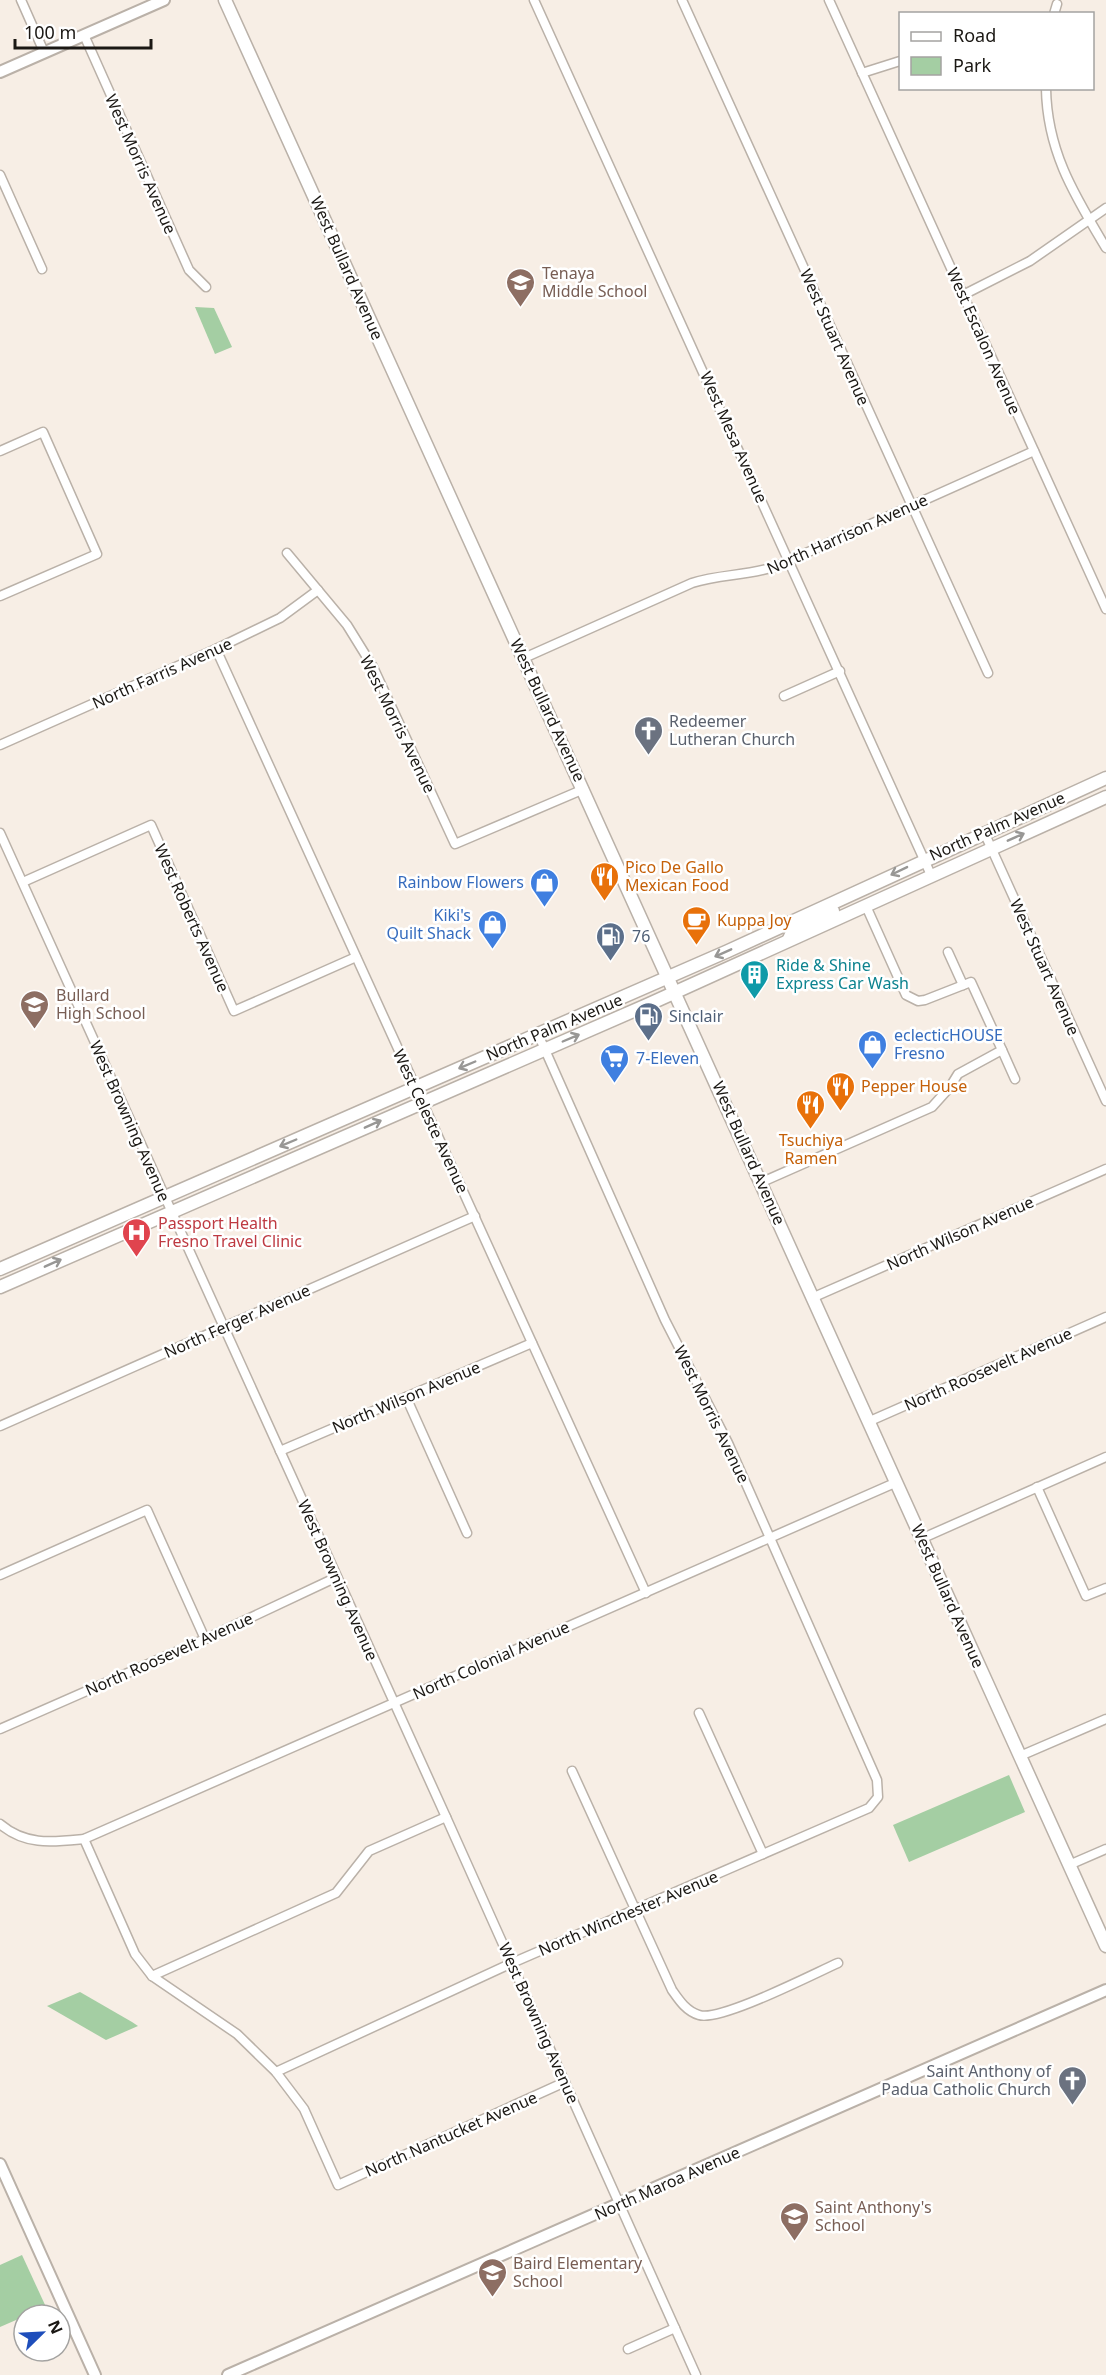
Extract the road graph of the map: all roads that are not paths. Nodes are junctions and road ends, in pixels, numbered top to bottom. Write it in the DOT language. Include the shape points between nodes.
graph roads {
  1 [pos="21,0"];
  2 [pos="164,0"];
  3 [pos="225,0"];
  4 [pos="534,0"];
  5 [pos="682,0"];
  6 [pos="829,0"];
  7 [pos="1057,4"];
  8 [pos="1055,12"];
  9 [pos="84,35"];
  10 [pos="44,52"];
  11 [pos="899,61"];
  12 [pos="0,72"];
  13 [pos="862,73"];
  14 [pos="1046,90"];
  15 [pos="0,174"];
  16 [pos="1106,208"];
  17 [pos="1089,219"];
  18 [pos="1106,248"];
  19 [pos="42,268"];
  20 [pos="206,287"];
  21 [pos="963,295"];
  22 [pos="0,451"];
  23 [pos="1035,451"];
  24 [pos="912,506"];
  25 [pos="287,553"];
  26 [pos="790,560"];
  27 [pos="318,590"];
  28 [pos="0,596"];
  29 [pos="1106,609"];
  30 [pos="216,649"];
  31 [pos="524,658"];
  32 [pos="840,671"];
  33 [pos="988,673"];
  34 [pos="784,696"];
  35 [pos="0,745"];
  36 [pos="1106,778"];
  37 [pos="584,789"];
  38 [pos="1106,797"];
  39 [pos="984,832"];
  40 [pos="0,833"];
  41 [pos="991,848"];
  42 [pos="924,859"];
  43 [pos="931,875"];
  44 [pos="23,882"];
  45 [pos="868,886"];
  46 [pos="866,906"];
  47 [pos="789,941"];
  48 [pos="948,952"];
  49 [pos="356,957"];
  50 [pos="669,976"];
  51 [pos="963,985"];
  52 [pos="676,992"];
  53 [pos="538,1035"];
  54 [pos="544,1049"];
  55 [pos="1002,1050"];
  56 [pos="1015,1079"];
  57 [pos="415,1087"];
  58 [pos="1106,1101"];
  59 [pos="423,1102"];
  60 [pos="1106,1169"];
  61 [pos="762,1182"];
  62 [pos="165,1197"];
  63 [pos="171,1211"];
  64 [pos="475,1216"];
  65 [pos="0,1269"];
  66 [pos="0,1287"];
  67 [pos="814,1297"];
  68 [pos="1106,1317"];
  69 [pos="222,1328"];
  70 [pos="532,1342"];
  71 [pos="406,1397"];
  72 [pos="870,1421"];
  73 [pos="0,1426"];
  74 [pos="280,1451"];
  75 [pos="1106,1456"];
  76 [pos="897,1482"];
  77 [pos="1036,1487"];
  78 [pos="467,1533"];
  79 [pos="770,1537"];
  80 [pos="923,1538"];
  81 [pos="0,1575"];
  82 [pos="337,1577"];
  83 [pos="1106,1588"];
  84 [pos="646,1593"];
  85 [pos="205,1639"];
  86 [pos="394,1703"];
  87 [pos="699,1713"];
  88 [pos="1106,1719"];
  89 [pos="0,1729"];
  90 [pos="1020,1756"];
  91 [pos="572,1771"];
  92 [pos="878,1797"];
  93 [pos="446,1817"];
  94 [pos="0,1824"];
  95 [pos="84,1839"];
  96 [pos="1106,1849"];
  97 [pos="763,1854"];
  98 [pos="1069,1865"];
  99 [pos="636,1910"];
  100 [pos="1106,1946"];
  101 [pos="512,1963"];
  102 [pos="838,1963"];
  103 [pos="152,1976"];
  104 [pos="1106,1990"];
  105 [pos="276,2072"];
  106 [pos="565,2082"];
  107 [pos="0,2164"];
  108 [pos="619,2204"];
  109 [pos="675,2328"];
  110 [pos="628,2349"];
  111 [pos="95,2375"];
  112 [pos="228,2375"];
  113 [pos="696,2375"];
  1 -- 10 [label="street"];
  2 -- 9 [label="main road"];
  3 -- 31 [label="main road, West Bullard Avenue"];
  4 -- 26 [label="street, West Mesa Avenue"];
  5 -- 24 [label="street, West Stuart Avenue"];
  6 -- 13 [label="street, West Escalon Avenue"];
  7 -- 8 [label="street"];
  9 -- 10 [label="main road"];
  9 -- 20 [label="street, West Morris Avenue" via="189,270"];
  10 -- 12 [label="main road"];
  11 -- 13 [label="street"];
  13 -- 21 [label="street, West Escalon Avenue"];
  14 -- 17 [label="street" via="1052,139 1066,180"];
  15 -- 19 [label="street"];
  16 -- 17 [label="street"];
  17 -- 18 [label="street"];
  17 -- 21 [label="street" via="1030,261"];
  21 -- 23 [label="street, West Escalon Avenue"];
  22 -- 28 [label="street" via="43,432 97,554"];
  23 -- 24 [label="street, North Harrison Avenue"];
  23 -- 29 [label="street, West Escalon Avenue"];
  24 -- 26 [label="street, North Harrison Avenue"];
  24 -- 33 [label="street, West Stuart Avenue"];
  25 -- 27 [label="street, West Morris Avenue"];
  26 -- 31 [label="street, North Harrison Avenue" via="746,575 692,583"];
  26 -- 32 [label="street, West Mesa Avenue"];
  27 -- 30 [label="street, North Farris Avenue" via="280,618"];
  27 -- 37 [label="street, West Morris Avenue" via="347,625 373,667 455,844"];
  30 -- 35 [label="street, North Farris Avenue"];
  30 -- 49 [label="street, West Celeste Avenue"];
  31 -- 37 [label="main road, West Bullard Avenue"];
  32 -- 34 [label="street"];
  32 -- 42 [label="street, West Mesa Avenue"];
  36 -- 39 [label="main road, North Palm Avenue"];
  37 -- 50 [label="main road, West Bullard Avenue"];
  41 -- 38 [label="main road, North Palm Avenue, one-way"];
  39 -- 41 [label="street, West Stuart Avenue"];
  39 -- 42 [label="main road, North Palm Avenue"];
  40 -- 44 [label="street, West Browning Avenue"];
  41 -- 43 [label="main road, North Palm Avenue"];
  41 -- 58 [label="street, West Stuart Avenue"];
  42 -- 43 [label="street, West Mesa Avenue"];
  42 -- 45 [label="main road, North Palm Avenue, one-way"];
  43 -- 46 [label="main road, North Palm Avenue"];
  44 -- 49 [label="street, West Roberts Avenue" via="151,825 234,1011"];
  44 -- 62 [label="street, West Browning Avenue"];
  45 -- 47 [label="main road" via="838,908 793,930"];
  45 -- 50 [label="main road, North Palm Avenue, one-way"];
  46 -- 47 [label="main road, North Palm Avenue"];
  46 -- 51 [label="street" via="901,986 911,999 925,1000"];
  47 -- 52 [label="main road, North Palm Avenue"];
  48 -- 51 [label="street"];
  49 -- 57 [label="street, West Celeste Avenue"];
  50 -- 52 [label="main road, West Bullard Avenue"];
  50 -- 53 [label="main road, North Palm Avenue"];
  51 -- 55 [label="street" via="971,982"];
  54 -- 52 [label="main road, North Palm Avenue, one-way"];
  52 -- 61 [label="main road, West Bullard Avenue"];
  53 -- 54 [label="street, West Morris Avenue"];
  53 -- 57 [label="main road, North Palm Avenue, one-way"];
  54 -- 59 [label="main road, North Palm Avenue"];
  54 -- 79 [label="street, West Morris Avenue" via="666,1320"];
  55 -- 56 [label="street"];
  55 -- 61 [label="street" via="957,1074 932,1107"];
  57 -- 59 [label="street, West Celeste Avenue"];
  57 -- 62 [label="main road, North Palm Avenue, one-way"];
  63 -- 59 [label="main road, North Palm Avenue, one-way"];
  59 -- 64 [label="street, West Celeste Avenue"];
  60 -- 67 [label="street, North Wilson Avenue"];
  61 -- 67 [label="main road, West Bullard Avenue"];
  62 -- 63 [label="street, West Browning Avenue"];
  62 -- 65 [label="main road, North Palm Avenue"];
  66 -- 63 [label="main road, North Palm Avenue, one-way"];
  63 -- 69 [label="street, West Browning Avenue"];
  64 -- 69 [label="street, North Ferger Avenue"];
  64 -- 70 [label="street, West Celeste Avenue"];
  67 -- 72 [label="main road, West Bullard Avenue"];
  68 -- 72 [label="street, North Roosevelt Avenue"];
  69 -- 73 [label="street, North Ferger Avenue"];
  69 -- 74 [label="street, West Browning Avenue"];
  70 -- 71 [label="street, North Wilson Avenue"];
  70 -- 84 [label="street, West Celeste Avenue"];
  71 -- 74 [label="street, North Wilson Avenue"];
  71 -- 78 [label="street"];
  72 -- 76 [label="main road, West Bullard Avenue"];
  74 -- 82 [label="street, West Browning Avenue"];
  75 -- 77 [label="street"];
  76 -- 79 [label="street, North Colonial Avenue"];
  76 -- 80 [label="main road, West Bullard Avenue"];
  77 -- 80 [label="street"];
  77 -- 83 [label="street" via="1086,1596"];
  79 -- 84 [label="street, North Colonial Avenue"];
  79 -- 92 [label="street, West Morris Avenue" via="877,1780"];
  80 -- 90 [label="main road, West Bullard Avenue"];
  81 -- 85 [label="street" via="147,1510"];
  82 -- 85 [label="street, North Roosevelt Avenue"];
  82 -- 86 [label="street, West Browning Avenue"];
  84 -- 86 [label="street, North Colonial Avenue"];
  85 -- 89 [label="street, North Roosevelt Avenue"];
  86 -- 93 [label="street, West Browning Avenue"];
  86 -- 95 [label="street, North Colonial Avenue"];
  87 -- 97 [label="street"];
  88 -- 90 [label="street"];
  90 -- 98 [label="main road, West Bullard Avenue"];
  91 -- 99 [label="street"];
  92 -- 97 [label="street, North Winchester Avenue" via="869,1808"];
  93 -- 101 [label="street, West Browning Avenue"];
  93 -- 103 [label="street" via="369,1851 336,1893"];
  94 -- 95 [label="street, North Colonial Avenue" via="13,1835 42,1843"];
  95 -- 103 [label="street" via="135,1954"];
  96 -- 98 [label="street"];
  97 -- 99 [label="street, North Winchester Avenue"];
  98 -- 100 [label="main road, West Bullard Avenue"];
  99 -- 101 [label="street, North Winchester Avenue"];
  99 -- 102 [label="street" via="672,1990 682,2005 698,2015 722,2014"];
  101 -- 105 [label="street, North Winchester Avenue"];
  101 -- 106 [label="street, West Browning Avenue"];
  103 -- 105 [label="street" via="237,2034"];
  104 -- 108 [label="main road, North Maroa Avenue"];
  105 -- 106 [label="street, North Nantucket Avenue" via="304,2109 338,2185"];
  106 -- 108 [label="street, West Browning Avenue"];
  107 -- 111 [label="main road"];
  108 -- 109 [label="street, West Browning Avenue"];
  108 -- 112 [label="main road, North Maroa Avenue"];
  109 -- 110 [label="street"];
  109 -- 113 [label="street, West Browning Avenue"];
}
